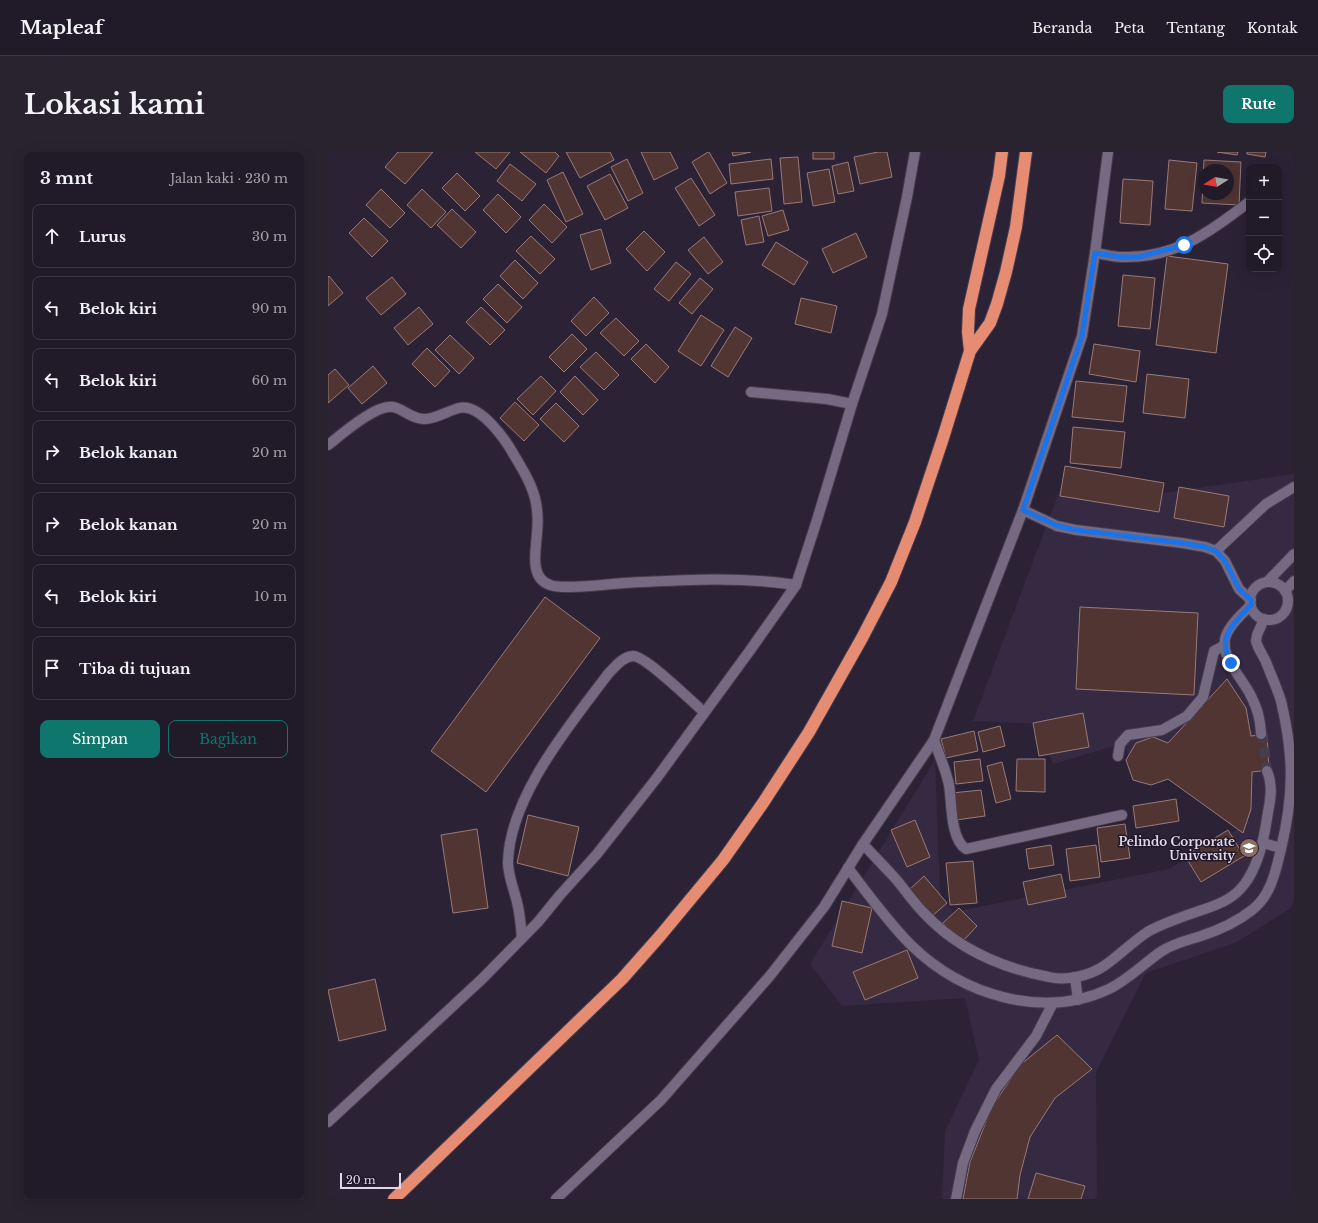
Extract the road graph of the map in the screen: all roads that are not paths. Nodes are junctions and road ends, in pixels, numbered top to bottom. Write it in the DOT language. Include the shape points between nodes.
graph roads {
  1 [pos="915,152"];
  2 [pos="1002,152"];
  3 [pos="1026,152"];
  4 [pos="1108,152"];
  5 [pos="1246,204"];
  6 [pos="1095,253"];
  7 [pos="970,351"];
  8 [pos="751,392"];
  9 [pos="852,404"];
  10 [pos="328,445"];
  11 [pos="1294,487"];
  12 [pos="1023,510"];
  13 [pos="1216,551"];
  14 [pos="1294,554"];
  15 [pos="1294,581"];
  16 [pos="1267,582"];
  17 [pos="796,585"];
  18 [pos="1285,591"];
  19 [pos="1251,603"];
  20 [pos="1264,619"];
  21 [pos="1225,645"];
  22 [pos="704,712"];
  23 [pos="1261,734"];
  24 [pos="934,740"];
  25 [pos="1118,756"];
  26 [pos="1267,771"];
  27 [pos="1122,815"];
  28 [pos="1263,843"];
  29 [pos="863,844"];
  30 [pos="1281,848"];
  31 [pos="848,868"];
  32 [pos="522,938"];
  33 [pos="1075,977"];
  34 [pos="1078,1000"];
  35 [pos="1053,1003"];
  36 [pos="328,1122"];
  37 [pos="394,1199"];
  38 [pos="556,1199"];
  39 [pos="956,1199"];
  1 -- 9 [label="street" via="882,314"];
  2 -- 7 [label="highway" via="970,309"];
  3 -- 7 [label="highway" via="1016,227 998,304 990,322"];
  4 -- 6 [label="street"];
  5 -- 6 [label="street" via="1217,227 1184,245 1139,257"];
  6 -- 12 [label="street" via="1082,336"];
  7 -- 37 [label="highway" via="915,522 891,582 809,732 763,803 718,866 622,979"];
  8 -- 9 [label="street"];
  9 -- 17 [label="street"];
  10 -- 17 [label="street" via="371,413 387,406 400,409 414,418 423,419 460,408 475,410 484,417 514,454 531,486 538,514 534,553 536,568 538,576 544,582 550,585 572,586 733,579"];
  11 -- 13 [label="street" via="1266,504"];
  12 -- 13 [label="street" via="1058,526 1076,530 1182,543"];
  12 -- 24 [label="street"];
  13 -- 19 [label="street" via="1225,561 1239,589"];
  14 -- 16 [label="street"];
  15 -- 18 [label="street"];
  16 -- 18 [label="street" via="1274,582"];
  16 -- 19 [label="street" via="1256,588"];
  17 -- 22 [label="street"];
  18 -- 20 [label="street" via="1288,600 1286,610 1274,619"];
  19 -- 20 [label="street" via="1256,614"];
  19 -- 21 [label="street" via="1228,631"];
  20 -- 30 [label="street" via="1256,641 1282,703 1294,761 1292,800"];
  21 -- 23 [label="street" via="1228,658 1246,686 1256,708"];
  21 -- 25 [label="street" via="1214,651 1204,697 1187,716 1162,730 1128,735 1120,744"];
  22 -- 32 [label="street" via="597,854"];
  22 -- 32 [label="street" via="638,657 634,656 618,663 608,674 546,761 522,805 511,837 508,866 518,905"];
  24 -- 27 [label="street" via="948,784 955,833 966,849"];
  24 -- 29 [label="street"];
  26 -- 28 [label="street" via="1271,782 1271,798"];
  28 -- 30 [label="street"];
  28 -- 33 [label="street" via="1246,881 1228,899 1161,925 1130,944 1103,967"];
  29 -- 31 [label="street"];
  29 -- 33 [label="street" via="923,913 957,942 986,958 1021,971 1050,978"];
  30 -- 34 [label="street" via="1271,885 1254,909 1217,930 1170,946 1110,988"];
  31 -- 35 [label="street" via="912,946 951,975 1007,998"];
  31 -- 38 [label="street" via="824,907 769,977 661,1100"];
  32 -- 36 [label="street" via="482,979"];
  33 -- 34 [label="street"];
  34 -- 35 [label="street"];
  35 -- 39 [label="street" via="1036,1036 996,1089 975,1131 963,1163"];
}
